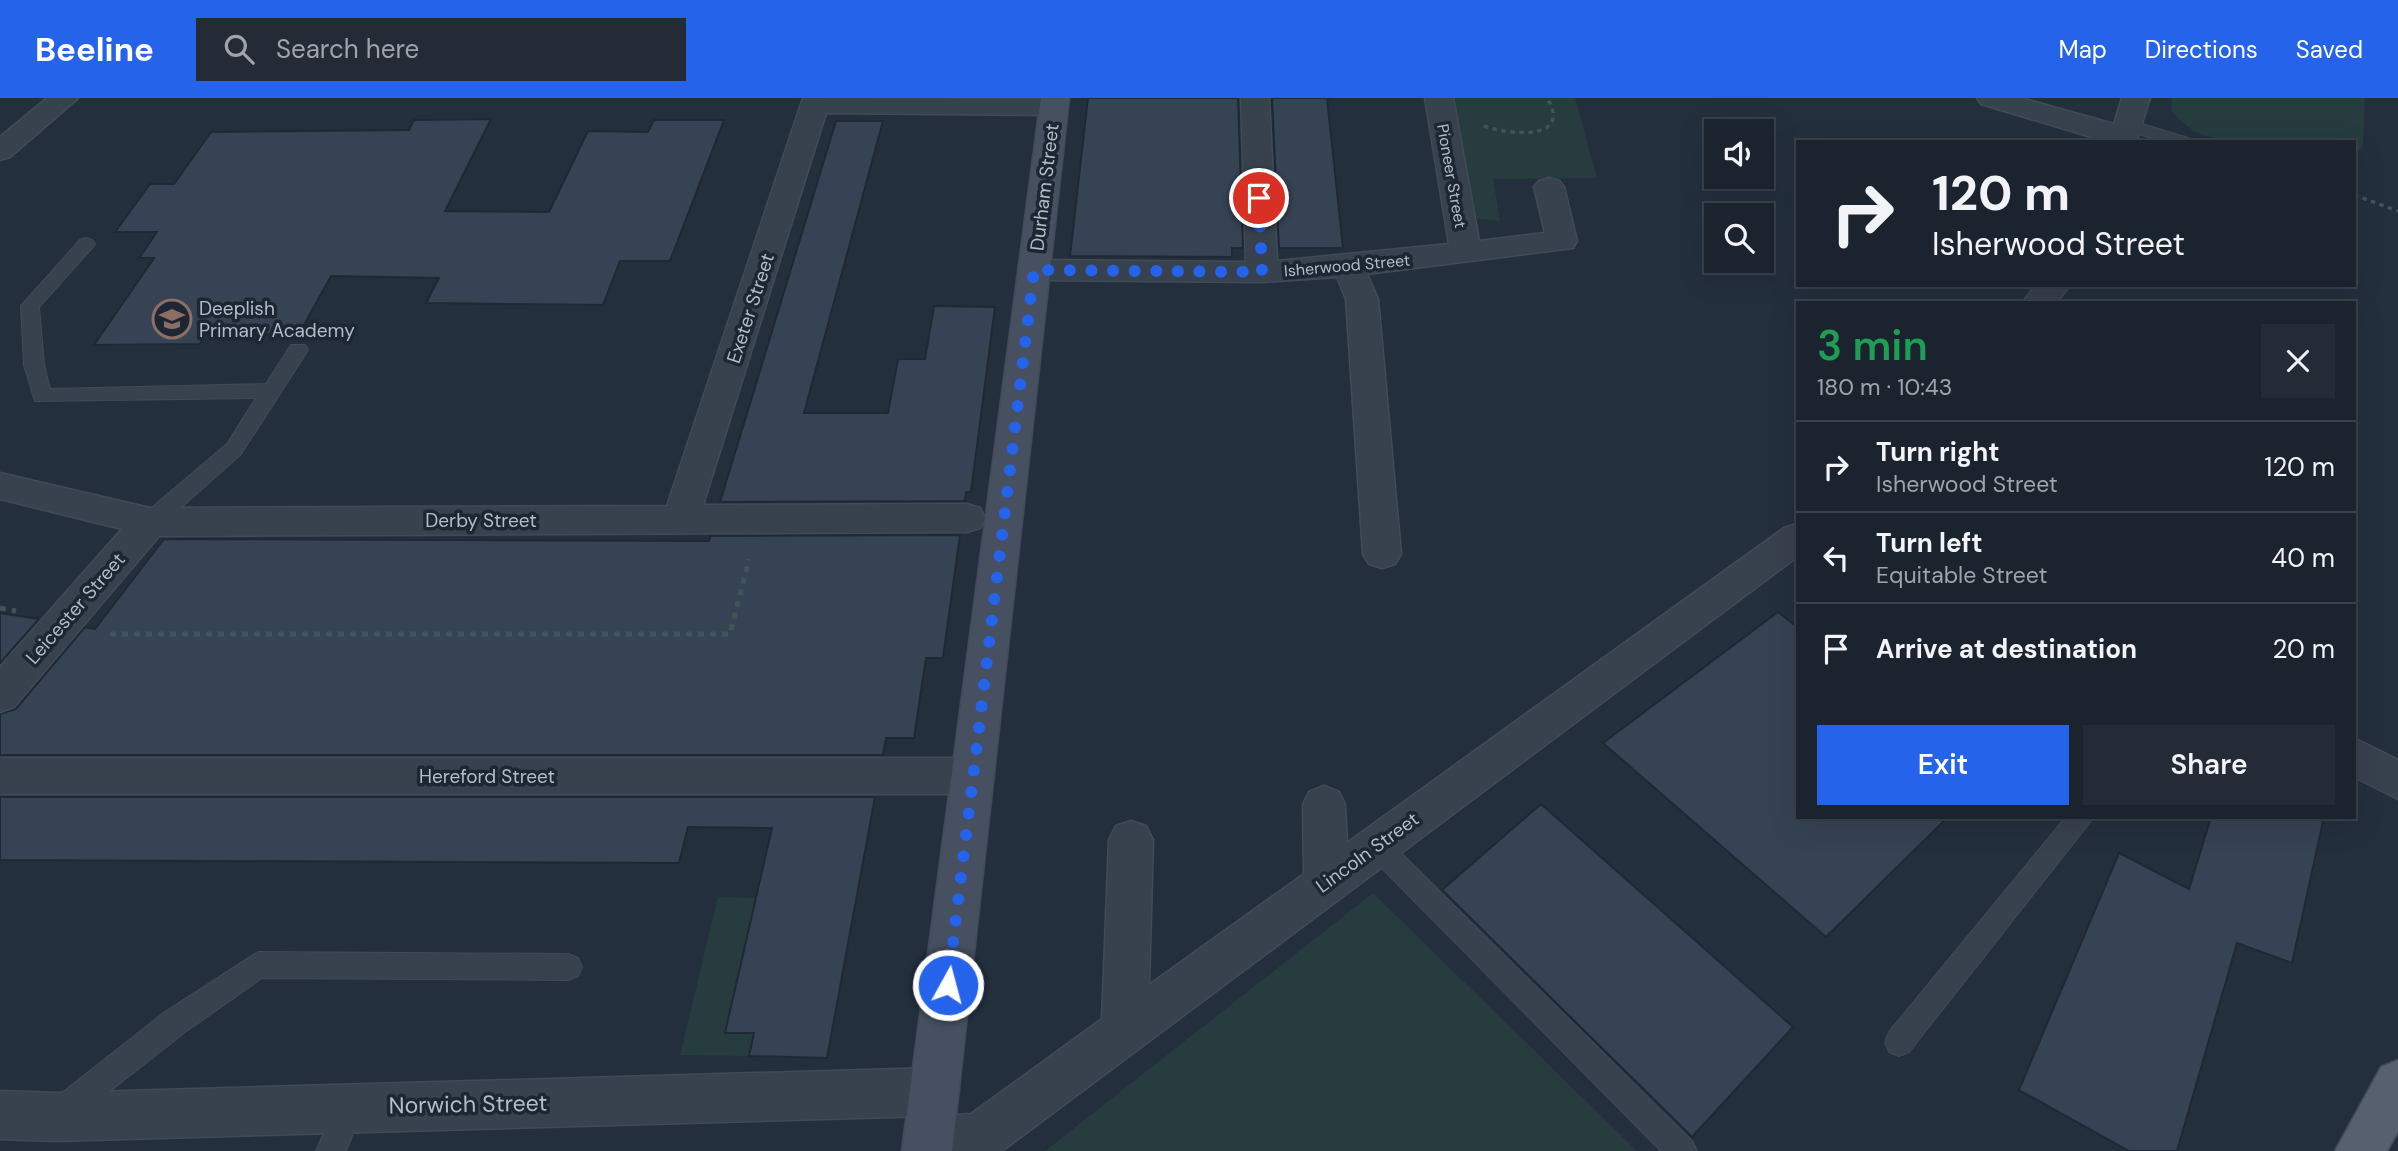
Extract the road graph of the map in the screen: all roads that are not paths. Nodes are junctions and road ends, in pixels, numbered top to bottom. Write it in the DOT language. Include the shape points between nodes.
graph roads {
  1 [pos="64,98"];
  2 [pos="1255,98"];
  3 [pos="1439,98"];
  4 [pos="1991,98"];
  5 [pos="2136,98"];
  6 [pos="816,102"];
  7 [pos="1054,103"];
  8 [pos="2125,134"];
  9 [pos="2168,140"];
  10 [pos="0,151"];
  11 [pos="1549,187"];
  12 [pos="86,244"];
  13 [pos="1466,253"];
  14 [pos="1348,266"];
  15 [pos="1034,270"];
  16 [pos="1262,272"];
  17 [pos="2052,287"];
  18 [pos="2040,301"];
  19 [pos="298,350"];
  20 [pos="271,391"];
  21 [pos="0,486"];
  22 [pos="967,518"];
  23 [pos="681,519"];
  24 [pos="150,522"];
  25 [pos="1796,539"];
  26 [pos="1382,554"];
  27 [pos="0,695"];
  28 [pos="2356,757"];
  29 [pos="0,776"];
  30 [pos="973,776"];
  31 [pos="2398,781"];
  32 [pos="1324,805"];
  33 [pos="2080,819"];
  34 [pos="1131,841"];
  35 [pos="1376,845"];
  36 [pos="1326,882"];
  37 [pos="568,967"];
  38 [pos="1125,1029"];
  39 [pos="1899,1042"];
  40 [pos="2398,1084"];
  41 [pos="935,1093"];
  42 [pos="349,1108"];
  43 [pos="0,1115"];
  44 [pos="55,1116"];
  45 [pos="927,1146"];
  46 [pos="331,1151"];
  47 [pos="1682,1151"];
  48 [pos="2360,1151"];
  1 -- 10 [label="street"];
  2 -- 16 [label="street"];
  3 -- 13 [label="street, Pioneer Street"];
  4 -- 8 [label="street"];
  5 -- 8 [label="street"];
  6 -- 7 [label="street"];
  6 -- 23 [label="street, Exeter Street"];
  7 -- 15 [label="main road, Durham Street"];
  8 -- 9 [label="lane"];
  11 -- 13 [label="street, Isherwood Street" via="1562,241"];
  12 -- 20 [label="lane" via="30,306 34,365 42,396"];
  13 -- 14 [label="street, Isherwood Street"];
  14 -- 16 [label="street, Isherwood Street"];
  14 -- 26 [label="street" via="1362,299"];
  15 -- 16 [label="street, Isherwood Street"];
  15 -- 30 [label="main road, Durham Street"];
  17 -- 18 [label="street"];
  19 -- 20 [label="lane"];
  20 -- 24 [label="lane" via="234,449"];
  21 -- 24 [label="street, Derby Street"];
  22 -- 23 [label="street, Derby Street"];
  23 -- 24 [label="street, Derby Street"];
  24 -- 27 [label="street, Leicester Street"];
  25 -- 35 [label="street, Lincoln Street"];
  28 -- 31 [label="street"];
  29 -- 30 [label="street, Hereford Street"];
  30 -- 41 [label="main road, Durham Street"];
  32 -- 36 [label="street"];
  33 -- 39 [label="lane"];
  34 -- 38 [label="street"];
  35 -- 36 [label="street, Lincoln Street"];
  35 -- 47 [label="lane"];
  36 -- 38 [label="street, Lincoln Street"];
  37 -- 44 [label="lane" via="258,965 175,1022"];
  38 -- 45 [label="street, Lincoln Street" via="979,1138"];
  40 -- 48 [label="main road"];
  41 -- 42 [label="street, Norwich Street"];
  41 -- 45 [label="main road, Durham Street"];
  42 -- 44 [label="street, Norwich Street"];
  42 -- 46 [label="lane"];
  43 -- 44 [label="street, Norwich Street"];
}
